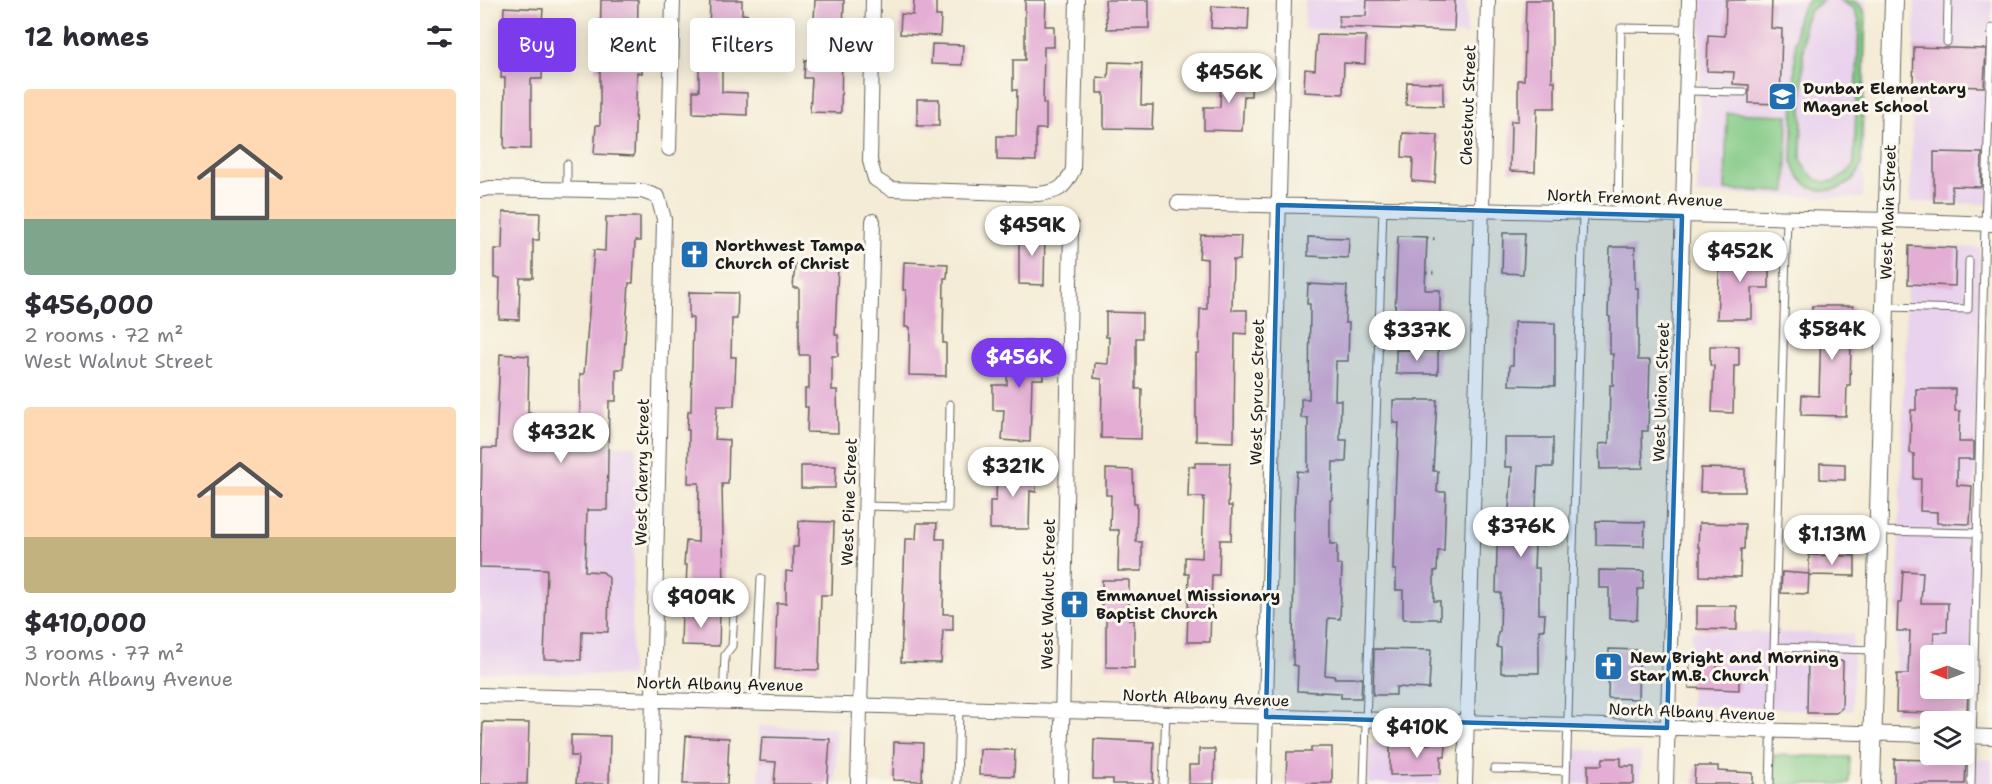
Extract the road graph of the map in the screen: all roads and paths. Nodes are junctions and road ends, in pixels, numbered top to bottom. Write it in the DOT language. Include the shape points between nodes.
graph roads {
  1 [pos="673,0"];
  2 [pos="873,0"];
  3 [pos="1077,0"];
  4 [pos="1284,0"];
  5 [pos="1488,0"];
  6 [pos="1689,0"];
  7 [pos="1894,0"];
  8 [pos="1948,0"];
  9 [pos="1992,28"];
  10 [pos="1688,29"];
  11 [pos="1947,42"];
  12 [pos="1686,91"];
  13 [pos="1744,92"];
  14 [pos="669,149"];
  15 [pos="567,164"];
  16 [pos="480,190"];
  17 [pos="567,190"];
  18 [pos="1178,203"];
  19 [pos="1278,205"];
  20 [pos="1383,208"];
  21 [pos="1482,210"];
  22 [pos="1583,213"];
  23 [pos="1618,214"];
  24 [pos="1682,216"];
  25 [pos="1787,219"];
  26 [pos="1888,220"];
  27 [pos="873,221"];
  28 [pos="1988,224"];
  29 [pos="1071,225"];
  30 [pos="1426,238"];
  31 [pos="1436,239"];
  32 [pos="1969,261"];
  33 [pos="1426,273"];
  34 [pos="1436,273"];
  35 [pos="1885,308"];
  36 [pos="950,404"];
  37 [pos="866,506"];
  38 [pos="1878,531"];
  39 [pos="1977,534"];
  40 [pos="761,578"];
  41 [pos="734,613"];
  42 [pos="1775,647"];
  43 [pos="1875,650"];
  44 [pos="1974,657"];
  45 [pos="480,695"];
  46 [pos="653,698"];
  47 [pos="723,700"];
  48 [pos="755,701"];
  49 [pos="860,704"];
  50 [pos="959,707"];
  51 [pos="1063,710"];
  52 [pos="1166,713"];
  53 [pos="1266,717"];
  54 [pos="1366,720"];
  55 [pos="1467,722"];
  56 [pos="1567,725"];
  57 [pos="1667,728"];
  58 [pos="1772,731"];
  59 [pos="1872,733"];
  60 [pos="1920,735"];
  61 [pos="1974,736"];
  62 [pos="1992,737"];
  63 [pos="1970,765"];
  64 [pos="1494,769"];
  65 [pos="1566,771"];
  66 [pos="651,784"];
  67 [pos="858,784"];
  68 [pos="957,784"];
  69 [pos="1061,784"];
  70 [pos="1164,784"];
  71 [pos="1264,784"];
  72 [pos="1364,784"];
  73 [pos="1465,784"];
  74 [pos="1566,784"];
  75 [pos="1666,784"];
  76 [pos="1770,784"];
  77 [pos="1871,784"];
  78 [pos="1971,784"];
  1 -- 14 [label="street"];
  2 -- 3 [label="street" via="870,161 874,179 891,189 1038,194 1055,192 1067,183 1072,170"];
  4 -- 19 [label="street, West Spruce Street"];
  5 -- 21 [label="street, Chestnut Street"];
  6 -- 10 [label="street, West Union Street"];
  7 -- 26 [label="street, West Main Street"];
  8 -- 11 [label="lane"];
  9 -- 28 [label="lane"];
  10 -- 12 [label="street, West Union Street"];
  10 -- 23 [label="lane" via="1621,28"];
  12 -- 13 [label="lane"];
  12 -- 24 [label="street, West Union Street"];
  15 -- 17 [label="lane"];
  16 -- 17 [label="street"];
  17 -- 46 [label="street, West Cherry Street" via="642,191 658,197 664,219"];
  18 -- 19 [label="street, North Fremont Avenue"];
  19 -- 20 [label="street, North Fremont Avenue"];
  19 -- 53 [label="street, West Spruce Street"];
  20 -- 21 [label="street, North Fremont Avenue"];
  20 -- 54 [label="lane"];
  21 -- 22 [label="street, North Fremont Avenue"];
  21 -- 55 [label="street, Chestnut Street"];
  22 -- 23 [label="street, North Fremont Avenue"];
  22 -- 56 [label="lane"];
  23 -- 24 [label="street, North Fremont Avenue"];
  24 -- 25 [label="street, North Fremont Avenue"];
  24 -- 57 [label="street, West Union Street"];
  25 -- 26 [label="street, North Fremont Avenue"];
  25 -- 42 [label="lane"];
  26 -- 28 [label="street, North Fremont Avenue"];
  26 -- 35 [label="street, West Main Street"];
  27 -- 37 [label="street, West Pine Street"];
  28 -- 39 [label="lane"];
  29 -- 51 [label="street, West Walnut Street"];
  30 -- 31 [label="path"];
  32 -- 35 [label="lane" via="1968,309"];
  33 -- 34 [label="path"];
  35 -- 38 [label="street, West Main Street"];
  36 -- 37 [label="lane" via="948,508"];
  37 -- 49 [label="street, West Pine Street"];
  38 -- 39 [label="lane"];
  38 -- 43 [label="street, West Main Street"];
  39 -- 44 [label="lane"];
  40 -- 48 [label="lane"];
  41 -- 47 [label="lane" via="732,646 724,655"];
  42 -- 43 [label="lane"];
  42 -- 58 [label="lane"];
  43 -- 59 [label="street, West Main Street"];
  45 -- 46 [label="street, North Albany Avenue"];
  46 -- 47 [label="street, North Albany Avenue"];
  46 -- 66 [label="street, West Cherry Street"];
  47 -- 48 [label="street, North Albany Avenue"];
  48 -- 49 [label="street, North Albany Avenue"];
  49 -- 50 [label="street, North Albany Avenue"];
  49 -- 67 [label="street, West Pine Street"];
  50 -- 51 [label="street, North Albany Avenue"];
  50 -- 68 [label="lane"];
  51 -- 52 [label="street, North Albany Avenue"];
  51 -- 69 [label="street, West Walnut Street"];
  52 -- 53 [label="street, North Albany Avenue"];
  52 -- 70 [label="lane"];
  53 -- 54 [label="street, North Albany Avenue"];
  53 -- 71 [label="street, West Spruce Street"];
  54 -- 55 [label="street, North Albany Avenue"];
  54 -- 72 [label="lane"];
  55 -- 56 [label="street, North Albany Avenue"];
  55 -- 73 [label="street, Chestnut Street"];
  56 -- 57 [label="street, North Albany Avenue"];
  56 -- 65 [label="lane"];
  57 -- 58 [label="street, North Albany Avenue"];
  57 -- 75 [label="street, West Union Street"];
  58 -- 59 [label="street, North Albany Avenue"];
  58 -- 76 [label="lane"];
  59 -- 60 [label="street, North Albany Avenue"];
  59 -- 77 [label="street, West Main Street"];
  61 -- 62 [label="street"];
  63 -- 78 [label="lane"];
  64 -- 65 [label="lane"];
  65 -- 74 [label="lane"];
}
